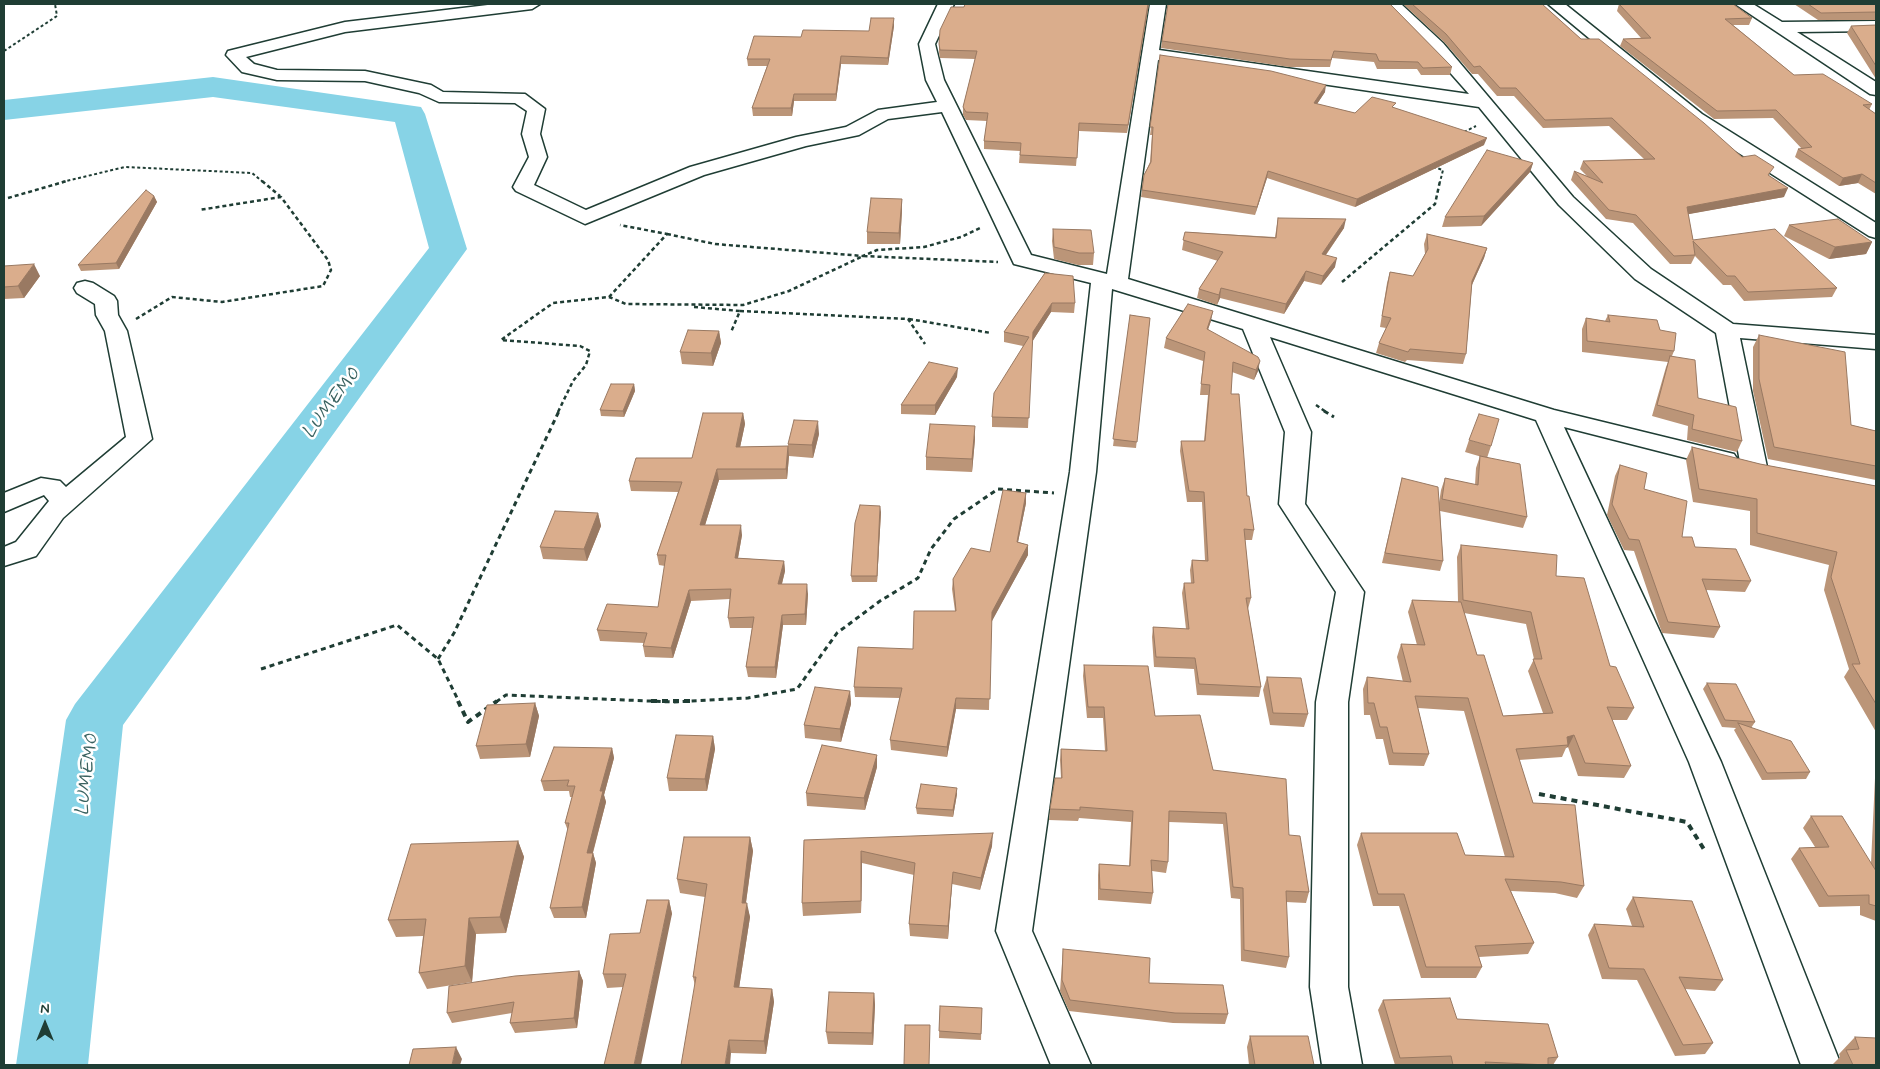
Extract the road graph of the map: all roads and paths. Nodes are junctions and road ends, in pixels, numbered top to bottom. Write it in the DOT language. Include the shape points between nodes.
graph roads {
  1 [pos="55,4"];
  2 [pos="532,4"];
  3 [pos="946,4"];
  4 [pos="1158,4"];
  5 [pos="1392,4"];
  6 [pos="1556,4"];
  7 [pos="1743,4"];
  8 [pos="1876,26"];
  9 [pos="1778,27"];
  10 [pos="4,51"];
  11 [pos="1150,54"];
  12 [pos="1876,90"];
  13 [pos="947,106"];
  14 [pos="1491,109"];
  15 [pos="1461,134"];
  16 [pos="1426,164"];
  17 [pos="281,197"];
  18 [pos="8,198"];
  19 [pos="199,210"];
  20 [pos="1876,212"];
  21 [pos="1849,215"];
  22 [pos="585,218"];
  23 [pos="1002,218"];
  24 [pos="1876,232"];
  25 [pos="667,234"];
  26 [pos="863,256"];
  27 [pos="1005,263"];
  28 [pos="1110,282"];
  29 [pos="1342,282"];
  30 [pos="85,288"];
  31 [pos="609,296"];
  32 [pos="674,306"];
  33 [pos="740,311"];
  34 [pos="908,319"];
  35 [pos="1253,325"];
  36 [pos="116,330"];
  37 [pos="1727,330"];
  38 [pos="731,332"];
  39 [pos="991,333"];
  40 [pos="1876,342"];
  41 [pos="925,344"];
  42 [pos="1546,415"];
  43 [pos="1080,494"];
  44 [pos="64,502"];
  45 [pos="4,503"];
  46 [pos="4,557"];
  47 [pos="438,659"];
  48 [pos="261,669"];
  49 [pos="1540,794"];
  50 [pos="1707,854"];
  51 [pos="1071,1065"];
  52 [pos="1342,1065"];
  53 [pos="1821,1065"];
  1 -- 10 [label="path" via="56,16"];
  2 -- 22 [label="street" via="344,27 234,55 248,68 277,75 365,76 425,89 439,98 519,98 536,110 531,134 538,157 523,187"];
  3 -- 13 [label="street" via="927,44 935,80"];
  4 -- 11 [label="street"];
  5 -- 14 [label="street" via="1436,47"];
  6 -- 21 [label="street" via="1696,118"];
  7 -- 9 [label="street"];
  8 -- 9 [label="street"];
  9 -- 12 [label="street"];
  11 -- 14 [label="street"];
  11 -- 28 [label="street"];
  13 -- 22 [label="street" via="884,114 852,131 803,141 698,172"];
  13 -- 23 [label="street"];
  14 -- 15 [label="path"];
  14 -- 37 [label="street" via="1566,201 1643,274"];
  16 -- 29 [label="path" via="1443,170 1435,204"];
  17 -- 18 [label="path" via="252,173 125,167"];
  17 -- 19 [label="path"];
  17 -- 36 [label="path" via="328,260 331,270 323,286 222,302 172,297"];
  20 -- 21 [label="street"];
  21 -- 24 [label="street"];
  22 -- 25 [label="path"];
  23 -- 26 [label="path" via="961,237 924,247 877,250"];
  23 -- 28 [label="street" via="1022,259"];
  25 -- 26 [label="path" via="715,244"];
  25 -- 31 [label="path"];
  26 -- 27 [label="path"];
  26 -- 32 [label="path" via="789,291 743,305"];
  28 -- 35 [label="street"];
  28 -- 43 [label="street"];
  30 -- 36 [label="street" via="106,301 107,315"];
  31 -- 32 [label="path" via="626,304"];
  31 -- 47 [label="path" via="554,303 502,340 580,346 590,351 454,633"];
  32 -- 33 [label="path"];
  33 -- 34 [label="path"];
  33 -- 38 [label="path"];
  34 -- 39 [label="path"];
  34 -- 41 [label="path"];
  35 -- 42 [label="street"];
  35 -- 52 [label="street" via="1298,432 1292,504 1350,592 1332,702 1329,987"];
  36 -- 44 [label="street" via="138,439"];
  37 -- 40 [label="street"];
  37 -- 42 [label="street" via="1764,469"];
  42 -- 53 [label="street" via="1705,762"];
  43 -- 47 [label="path" via="998,489 954,519 931,549 918,578 837,633 797,689 748,698 674,702 506,695 468,722"];
  43 -- 51 [label="street" via="1014,931"];
  44 -- 45 [label="street" via="51,487 41,486"];
  44 -- 46 [label="street" via="26,549"];
  47 -- 48 [label="path" via="397,625"];
  49 -- 50 [label="path" via="1687,822"];
}
